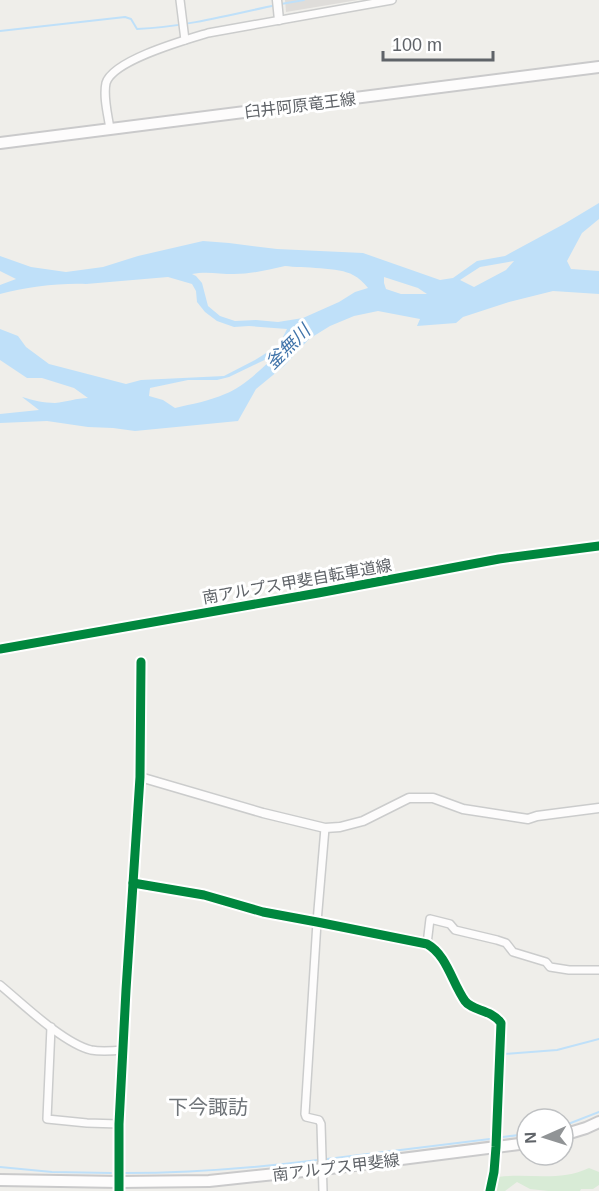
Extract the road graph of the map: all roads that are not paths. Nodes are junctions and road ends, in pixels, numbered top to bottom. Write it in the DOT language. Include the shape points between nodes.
graph roads {
  1 [pos="180,0"];
  2 [pos="277,0"];
  3 [pos="392,0"];
  4 [pos="279,20"];
  5 [pos="185,40"];
  6 [pos="599,67"];
  7 [pos="110,129"];
  8 [pos="0,143"];
  9 [pos="141,662"];
  10 [pos="141,777"];
  11 [pos="599,808"];
  12 [pos="326,828"];
  13 [pos="133,883"];
  14 [pos="317,922"];
  15 [pos="428,944"];
  16 [pos="599,970"];
  17 [pos="0,986"];
  18 [pos="51,1027"];
  19 [pos="123,1050"];
  20 [pos="599,1122"];
  21 [pos="119,1124"];
  22 [pos="575,1131"];
  23 [pos="515,1145"];
  24 [pos="496,1147"];
  25 [pos="323,1169"];
  26 [pos="0,1180"];
  27 [pos="118,1186"];
  28 [pos="323,1191"];
  29 [pos="490,1191"];
  1 -- 5 [label="street"];
  2 -- 4 [label="street"];
  3 -- 4 [label="street"];
  4 -- 5 [label="street"];
  5 -- 7 [label="street" via="114,71 105,96"];
  6 -- 7 [label="main road, 臼井阿原竜王線"];
  7 -- 8 [label="main road, 臼井阿原竜王線"];
  9 -- 10 [label="street"];
  10 -- 12 [label="street"];
  10 -- 13 [label="street"];
  11 -- 12 [label="street" via="528,819 463,809 433,798 408,798 363,821"];
  12 -- 14 [label="street"];
  13 -- 14 [label="street"];
  13 -- 19 [label="street"];
  14 -- 15 [label="street"];
  14 -- 25 [label="street" via="305,1114 320,1120"];
  15 -- 16 [label="street" via="430,919 506,943 513,952 546,962 550,967"];
  15 -- 24 [label="street" via="443,961 466,1003 496,1016 501,1023"];
  17 -- 18 [label="street"];
  18 -- 19 [label="street" via="90,1049"];
  18 -- 21 [label="street" via="47,1119"];
  19 -- 21 [label="street"];
  20 -- 22 [label="main road"];
  21 -- 27 [label="street"];
  23 -- 24 [label="main road, 南アルプス甲斐線"];
  24 -- 25 [label="main road, 南アルプス甲斐線"];
  24 -- 29 [label="street"];
  25 -- 27 [label="main road, 南アルプス甲斐線"];
  25 -- 28 [label="street"];
  26 -- 27 [label="main road, 南アルプス甲斐線"];
}
